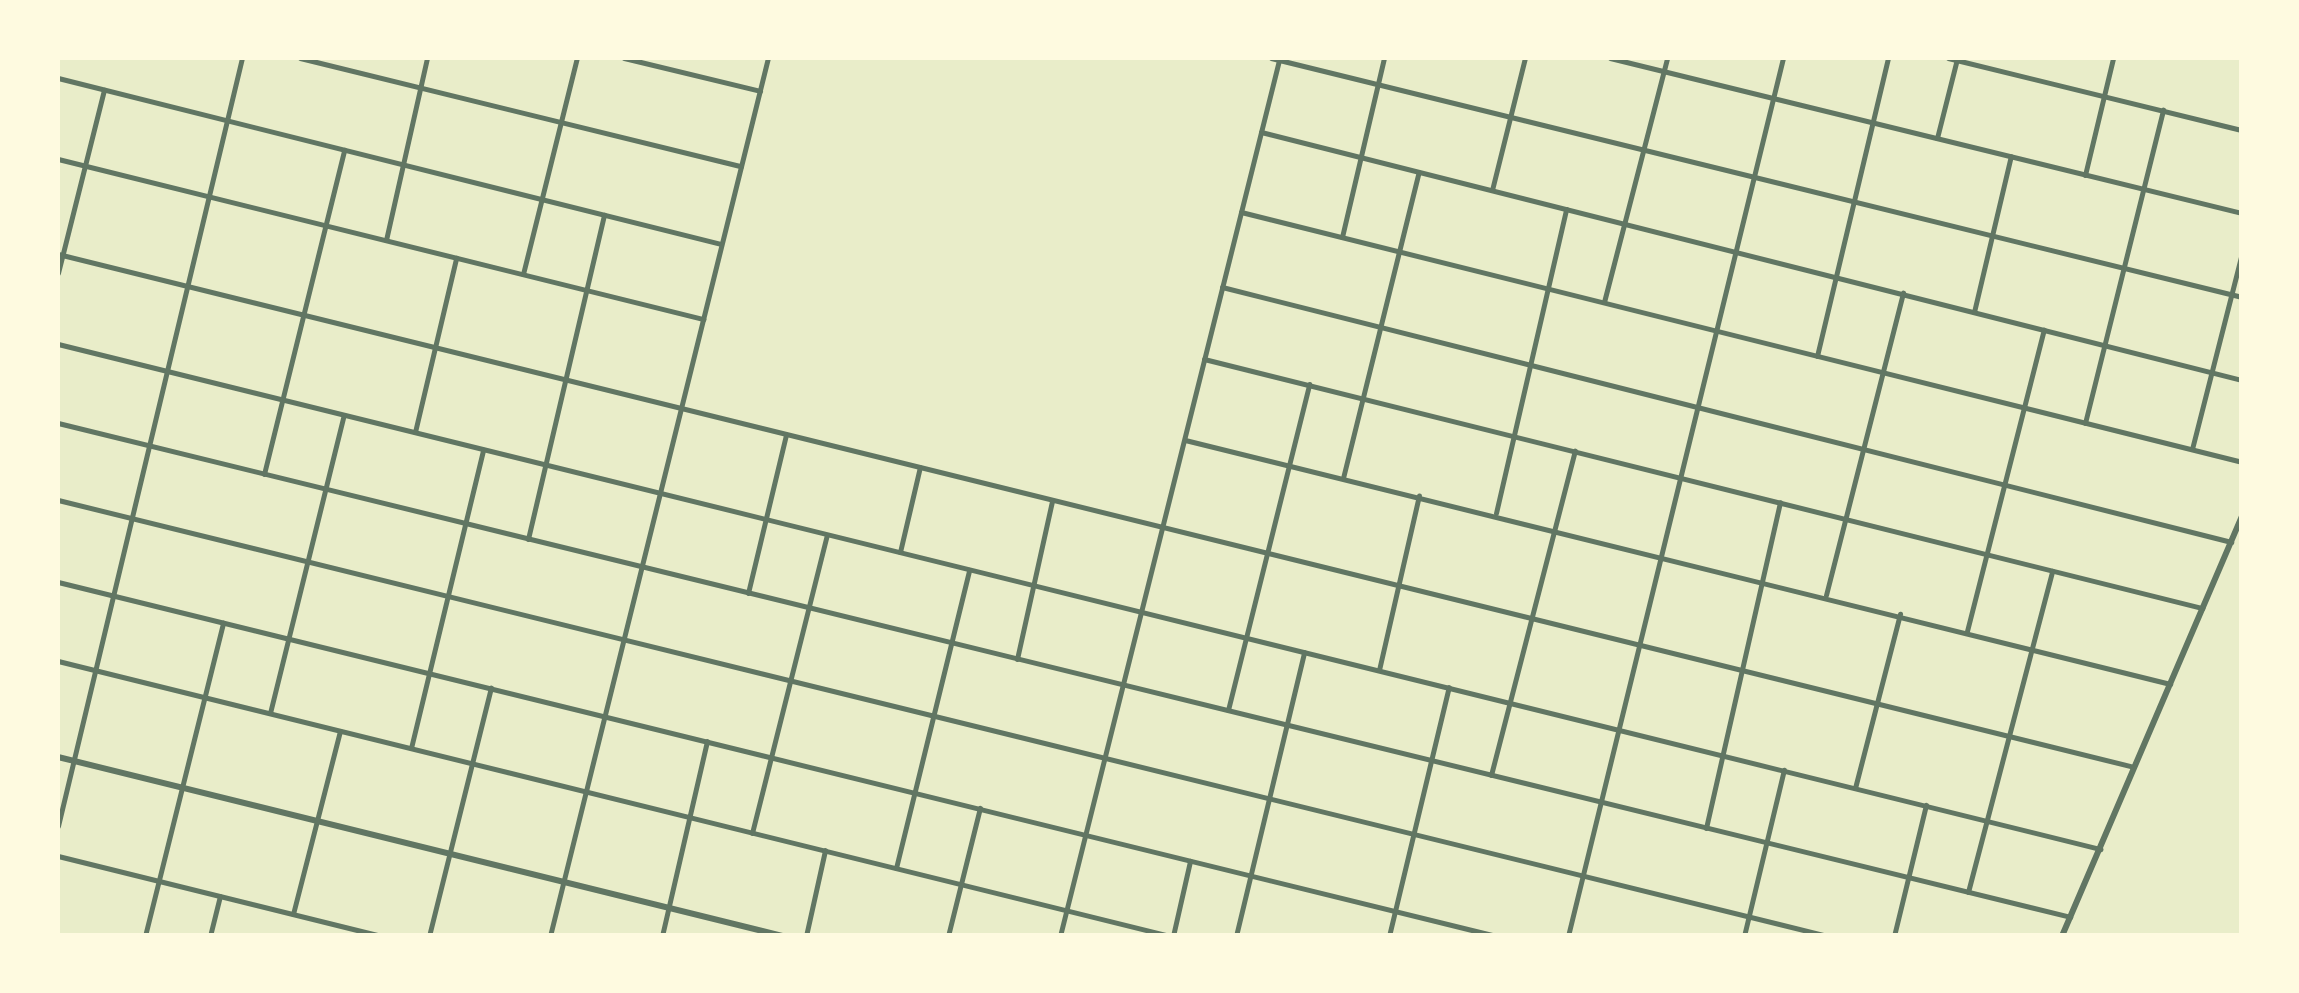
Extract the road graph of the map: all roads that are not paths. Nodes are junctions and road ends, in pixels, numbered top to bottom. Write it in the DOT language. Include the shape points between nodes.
graph roads {
  1 [pos="242,58"];
  2 [pos="300,58"];
  3 [pos="426,58"];
  4 [pos="576,58"];
  5 [pos="624,58"];
  6 [pos="768,58"];
  7 [pos="1270,58"];
  8 [pos="1279,58"];
  9 [pos="1384,58"];
  10 [pos="1525,58"];
  11 [pos="1610,58"];
  12 [pos="1667,58"];
  13 [pos="1783,58"];
  14 [pos="1888,58"];
  15 [pos="1948,58"];
  16 [pos="1957,58"];
  17 [pos="2113,58"];
  18 [pos="647,60"];
  19 [pos="1664,71"];
  20 [pos="58,78"];
  21 [pos="1378,84"];
  22 [pos="420,87"];
  23 [pos="104,90"];
  24 [pos="760,91"];
  25 [pos="2104,96"];
  26 [pos="1773,98"];
  27 [pos="2163,110"];
  28 [pos="1510,117"];
  29 [pos="227,120"];
  30 [pos="562,122"];
  31 [pos="1872,122"];
  32 [pos="2242,130"];
  33 [pos="1261,132"];
  34 [pos="1937,138"];
  35 [pos="344,150"];
  36 [pos="1644,150"];
  37 [pos="2011,156"];
  38 [pos="1361,157"];
  39 [pos="58,159"];
  40 [pos="84,165"];
  41 [pos="404,165"];
  42 [pos="741,166"];
  43 [pos="1419,172"];
  44 [pos="2085,174"];
  45 [pos="1753,176"];
  46 [pos="2144,189"];
  47 [pos="1492,190"];
  48 [pos="209,196"];
  49 [pos="542,199"];
  50 [pos="1854,202"];
  51 [pos="1566,208"];
  52 [pos="1241,212"];
  53 [pos="2242,214"];
  54 [pos="604,215"];
  55 [pos="1624,224"];
  56 [pos="324,225"];
  57 [pos="1994,236"];
  58 [pos="1342,237"];
  59 [pos="386,240"];
  60 [pos="721,244"];
  61 [pos="1400,252"];
  62 [pos="1734,252"];
  63 [pos="2242,253"];
  64 [pos="60,254"];
  65 [pos="456,258"];
  66 [pos="2124,268"];
  67 [pos="58,273"];
  68 [pos="523,274"];
  69 [pos="1836,277"];
  70 [pos="187,286"];
  71 [pos="1222,287"];
  72 [pos="586,290"];
  73 [pos="1548,291"];
  74 [pos="1903,293"];
  75 [pos="2231,294"];
  76 [pos="2242,297"];
  77 [pos="1604,302"];
  78 [pos="1974,312"];
  79 [pos="300,314"];
  80 [pos="702,319"];
  81 [pos="1381,327"];
  82 [pos="1714,329"];
  83 [pos="2044,330"];
  84 [pos="58,344"];
  85 [pos="2105,345"];
  86 [pos="436,347"];
  87 [pos="1817,356"];
  88 [pos="1204,359"];
  89 [pos="1528,361"];
  90 [pos="167,370"];
  91 [pos="1880,372"];
  92 [pos="2212,372"];
  93 [pos="566,380"];
  94 [pos="2242,380"];
  95 [pos="1308,384"];
  96 [pos="1364,398"];
  97 [pos="282,399"];
  98 [pos="1697,405"];
  99 [pos="2022,407"];
  100 [pos="680,408"];
  101 [pos="344,414"];
  102 [pos="58,423"];
  103 [pos="2086,423"];
  104 [pos="415,432"];
  105 [pos="786,434"];
  106 [pos="1510,436"];
  107 [pos="1185,440"];
  108 [pos="149,446"];
  109 [pos="1862,448"];
  110 [pos="483,449"];
  111 [pos="2192,450"];
  112 [pos="1575,451"];
  113 [pos="2242,462"];
  114 [pos="1286,463"];
  115 [pos="548,465"];
  116 [pos="920,467"];
  117 [pos="264,474"];
  118 [pos="1343,478"];
  119 [pos="1678,478"];
  120 [pos="2003,484"];
  121 [pos="326,489"];
  122 [pos="658,492"];
  123 [pos="1419,496"];
  124 [pos="58,500"];
  125 [pos="1052,500"];
  126 [pos="1780,502"];
  127 [pos="1496,513"];
  128 [pos="2242,517"];
  129 [pos="131,518"];
  130 [pos="768,519"];
  131 [pos="1846,519"];
  132 [pos="467,524"];
  133 [pos="1162,527"];
  134 [pos="1555,528"];
  135 [pos="828,534"];
  136 [pos="528,538"];
  137 [pos="2231,542"];
  138 [pos="900,552"];
  139 [pos="1266,552"];
  140 [pos="1660,554"];
  141 [pos="1986,554"];
  142 [pos="308,562"];
  143 [pos="641,566"];
  144 [pos="970,569"];
  145 [pos="2052,570"];
  146 [pos="1762,578"];
  147 [pos="58,582"];
  148 [pos="1034,585"];
  149 [pos="1398,585"];
  150 [pos="748,593"];
  151 [pos="113,595"];
  152 [pos="1826,595"];
  153 [pos="449,596"];
  154 [pos="808,608"];
  155 [pos="2202,608"];
  156 [pos="1139,611"];
  157 [pos="1900,614"];
  158 [pos="1531,618"];
  159 [pos="223,622"];
  160 [pos="1967,631"];
  161 [pos="1245,637"];
  162 [pos="288,638"];
  163 [pos="623,639"];
  164 [pos="951,642"];
  165 [pos="1640,645"];
  166 [pos="2031,648"];
  167 [pos="1304,652"];
  168 [pos="1017,659"];
  169 [pos="58,661"];
  170 [pos="95,670"];
  171 [pos="1379,670"];
  172 [pos="1740,670"];
  173 [pos="430,673"];
  174 [pos="790,680"];
  175 [pos="1123,684"];
  176 [pos="2170,684"];
  177 [pos="491,688"];
  178 [pos="1449,688"];
  179 [pos="204,697"];
  180 [pos="1508,702"];
  181 [pos="1878,704"];
  182 [pos="1228,710"];
  183 [pos="270,713"];
  184 [pos="604,716"];
  185 [pos="934,716"];
  186 [pos="1287,725"];
  187 [pos="1618,729"];
  188 [pos="340,731"];
  189 [pos="2010,736"];
  190 [pos="707,742"];
  191 [pos="410,748"];
  192 [pos="1722,755"];
  193 [pos="58,757"];
  194 [pos="771,757"];
  195 [pos="1104,758"];
  196 [pos="1431,760"];
  197 [pos="74,761"];
  198 [pos="473,764"];
  199 [pos="2134,767"];
  200 [pos="1784,770"];
  201 [pos="1491,775"];
  202 [pos="182,788"];
  203 [pos="1855,788"];
  204 [pos="585,791"];
  205 [pos="915,792"];
  206 [pos="1269,798"];
  207 [pos="1601,802"];
  208 [pos="1926,805"];
  209 [pos="980,808"];
  210 [pos="690,817"];
  211 [pos="1987,820"];
  212 [pos="318,821"];
  213 [pos="58,826"];
  214 [pos="1706,828"];
  215 [pos="752,832"];
  216 [pos="1085,834"];
  217 [pos="1415,834"];
  218 [pos="1767,843"];
  219 [pos="2100,848"];
  220 [pos="825,850"];
  221 [pos="451,853"];
  222 [pos="58,856"];
  223 [pos="1190,860"];
  224 [pos="896,868"];
  225 [pos="1250,875"];
  226 [pos="1582,875"];
  227 [pos="1908,878"];
  228 [pos="159,880"];
  229 [pos="564,880"];
  230 [pos="962,884"];
  231 [pos="1968,892"];
  232 [pos="220,896"];
  233 [pos="669,907"];
  234 [pos="1066,910"];
  235 [pos="1395,911"];
  236 [pos="293,914"];
  237 [pos="1749,916"];
  238 [pos="2070,918"];
  239 [pos="1458,926"];
  240 [pos="361,933"];
  241 [pos="145,936"];
  242 [pos="210,936"];
  243 [pos="382,936"];
  244 [pos="430,936"];
  245 [pos="550,936"];
  246 [pos="662,936"];
  247 [pos="783,936"];
  248 [pos="806,936"];
  249 [pos="948,936"];
  250 [pos="1060,936"];
  251 [pos="1171,936"];
  252 [pos="1236,936"];
  253 [pos="1388,936"];
  254 [pos="1455,936"];
  255 [pos="1496,936"];
  256 [pos="1568,936"];
  257 [pos="1744,936"];
  258 [pos="1828,936"];
  259 [pos="1894,936"];
  260 [pos="2062,936"];
  1 -- 29 [label="street"];
  2 -- 22 [label="street"];
  3 -- 22 [label="street"];
  4 -- 30 [label="street"];
  5 -- 18 [label="street"];
  6 -- 24 [label="street"];
  7 -- 8 [label="street"];
  8 -- 21 [label="street"];
  8 -- 33 [label="street"];
  9 -- 21 [label="street"];
  10 -- 28 [label="street"];
  11 -- 19 [label="street"];
  12 -- 19 [label="street"];
  13 -- 26 [label="street"];
  14 -- 31 [label="street"];
  15 -- 16 [label="street"];
  16 -- 25 [label="street"];
  16 -- 34 [label="street"];
  17 -- 25 [label="street"];
  18 -- 24 [label="street"];
  19 -- 26 [label="street"];
  19 -- 36 [label="street"];
  20 -- 23 [label="street"];
  21 -- 28 [label="street"];
  21 -- 38 [label="street"];
  22 -- 30 [label="street"];
  22 -- 41 [label="street"];
  23 -- 29 [label="street"];
  23 -- 40 [label="street"];
  24 -- 42 [label="street"];
  25 -- 27 [label="street"];
  25 -- 44 [label="street"];
  26 -- 31 [label="street"];
  26 -- 45 [label="street"];
  27 -- 32 [label="street"];
  27 -- 46 [label="street"];
  28 -- 36 [label="street"];
  28 -- 47 [label="street"];
  29 -- 35 [label="street"];
  29 -- 48 [label="street"];
  30 -- 42 [label="street"];
  30 -- 49 [label="street"];
  31 -- 34 [label="street"];
  31 -- 50 [label="street"];
  33 -- 38 [label="street"];
  33 -- 52 [label="street"];
  34 -- 37 [label="street"];
  35 -- 41 [label="street"];
  35 -- 56 [label="street"];
  36 -- 45 [label="street"];
  36 -- 55 [label="street"];
  37 -- 44 [label="street"];
  37 -- 57 [label="street"];
  38 -- 43 [label="street"];
  38 -- 58 [label="street"];
  39 -- 40 [label="street"];
  40 -- 48 [label="street"];
  40 -- 64 [label="street"];
  41 -- 49 [label="street"];
  41 -- 59 [label="street"];
  42 -- 60 [label="street"];
  43 -- 47 [label="street"];
  43 -- 61 [label="street"];
  44 -- 46 [label="street"];
  45 -- 50 [label="street"];
  45 -- 62 [label="street"];
  46 -- 53 [label="street"];
  46 -- 66 [label="street"];
  47 -- 51 [label="street"];
  48 -- 56 [label="street"];
  48 -- 70 [label="street"];
  49 -- 54 [label="street"];
  49 -- 68 [label="street"];
  50 -- 57 [label="street"];
  50 -- 69 [label="street"];
  51 -- 55 [label="street"];
  51 -- 73 [label="street"];
  52 -- 58 [label="street"];
  52 -- 71 [label="street"];
  54 -- 60 [label="street"];
  54 -- 72 [label="street"];
  55 -- 62 [label="street"];
  55 -- 77 [label="street"];
  56 -- 59 [label="street"];
  56 -- 79 [label="street"];
  57 -- 66 [label="street"];
  57 -- 78 [label="street"];
  58 -- 61 [label="street"];
  59 -- 65 [label="street"];
  60 -- 80 [label="street"];
  61 -- 73 [label="street"];
  61 -- 81 [label="street"];
  62 -- 69 [label="street"];
  62 -- 82 [label="street"];
  63 -- 75 [label="street"];
  64 -- 67 [label="street"];
  64 -- 70 [label="street"];
  65 -- 68 [label="street"];
  65 -- 86 [label="street"];
  66 -- 75 [label="street"];
  66 -- 85 [label="street"];
  68 -- 72 [label="street"];
  69 -- 74 [label="street"];
  69 -- 87 [label="street"];
  70 -- 79 [label="street"];
  70 -- 90 [label="street"];
  71 -- 81 [label="street"];
  71 -- 88 [label="street"];
  72 -- 80 [label="street"];
  72 -- 93 [label="street"];
  73 -- 77 [label="street"];
  73 -- 89 [label="street"];
  74 -- 78 [label="street"];
  74 -- 91 [label="street"];
  75 -- 76 [label="street"];
  75 -- 92 [label="street"];
  77 -- 82 [label="street"];
  78 -- 83 [label="street"];
  79 -- 86 [label="street"];
  79 -- 97 [label="street"];
  80 -- 100 [label="street"];
  81 -- 89 [label="street"];
  81 -- 96 [label="street"];
  82 -- 87 [label="street"];
  82 -- 98 [label="street"];
  83 -- 85 [label="street"];
  83 -- 99 [label="street"];
  84 -- 90 [label="street"];
  85 -- 92 [label="street"];
  85 -- 103 [label="street"];
  86 -- 93 [label="street"];
  86 -- 104 [label="street"];
  87 -- 91 [label="street"];
  88 -- 95 [label="street"];
  88 -- 107 [label="street"];
  89 -- 98 [label="street"];
  89 -- 106 [label="street"];
  90 -- 97 [label="street"];
  90 -- 108 [label="street"];
  91 -- 99 [label="street"];
  91 -- 109 [label="street"];
  92 -- 94 [label="street"];
  92 -- 111 [label="street"];
  93 -- 100 [label="street"];
  93 -- 115 [label="street"];
  95 -- 96 [label="street"];
  95 -- 114 [label="street"];
  96 -- 106 [label="street"];
  96 -- 118 [label="street"];
  97 -- 101 [label="street"];
  97 -- 117 [label="street"];
  98 -- 109 [label="street"];
  98 -- 119 [label="street"];
  99 -- 103 [label="street"];
  99 -- 120 [label="street"];
  100 -- 105 [label="street"];
  100 -- 122 [label="street"];
  101 -- 104 [label="street"];
  101 -- 121 [label="street"];
  102 -- 108 [label="street"];
  103 -- 111 [label="street"];
  104 -- 110 [label="street"];
  105 -- 116 [label="street"];
  105 -- 130 [label="street"];
  106 -- 112 [label="street"];
  106 -- 127 [label="street"];
  107 -- 114 [label="street"];
  107 -- 133 [label="street"];
  108 -- 117 [label="street"];
  108 -- 129 [label="street"];
  109 -- 120 [label="street"];
  109 -- 131 [label="street"];
  110 -- 115 [label="street"];
  110 -- 132 [label="street"];
  111 -- 113 [label="street"];
  112 -- 119 [label="street"];
  112 -- 134 [label="street"];
  114 -- 118 [label="street"];
  114 -- 139 [label="street"];
  115 -- 122 [label="street"];
  115 -- 136 [label="street"];
  116 -- 125 [label="street"];
  116 -- 138 [label="street"];
  117 -- 121 [label="street"];
  118 -- 123 [label="street"];
  119 -- 126 [label="street"];
  119 -- 140 [label="street"];
  120 -- 137 [label="street"];
  120 -- 141 [label="street"];
  121 -- 132 [label="street"];
  121 -- 142 [label="street"];
  122 -- 130 [label="street"];
  122 -- 143 [label="street"];
  123 -- 127 [label="street"];
  123 -- 149 [label="street"];
  124 -- 129 [label="street"];
  125 -- 133 [label="street"];
  125 -- 148 [label="street"];
  126 -- 131 [label="street"];
  126 -- 146 [label="street"];
  127 -- 134 [label="street"];
  128 -- 137 [label="street"];
  129 -- 142 [label="street"];
  129 -- 151 [label="street"];
  130 -- 135 [label="street"];
  130 -- 150 [label="street"];
  131 -- 141 [label="street"];
  131 -- 152 [label="street"];
  132 -- 136 [label="street"];
  132 -- 153 [label="street"];
  133 -- 139 [label="street"];
  133 -- 156 [label="street"];
  134 -- 140 [label="street"];
  134 -- 158 [label="street"];
  135 -- 138 [label="street"];
  135 -- 154 [label="street"];
  136 -- 143 [label="street"];
  137 -- 155 [label="street"];
  138 -- 144 [label="street"];
  139 -- 149 [label="street"];
  139 -- 161 [label="street"];
  140 -- 146 [label="street"];
  140 -- 165 [label="street"];
  141 -- 145 [label="street"];
  141 -- 160 [label="street"];
  142 -- 153 [label="street"];
  142 -- 162 [label="street"];
  143 -- 150 [label="street"];
  143 -- 163 [label="street"];
  144 -- 148 [label="street"];
  144 -- 164 [label="street"];
  145 -- 155 [label="street"];
  145 -- 166 [label="street"];
  146 -- 152 [label="street"];
  146 -- 172 [label="street"];
  147 -- 151 [label="street"];
  148 -- 156 [label="street"];
  148 -- 168 [label="street"];
  149 -- 158 [label="street"];
  149 -- 171 [label="street"];
  150 -- 154 [label="street"];
  151 -- 159 [label="street"];
  151 -- 170 [label="street"];
  152 -- 157 [label="street"];
  153 -- 163 [label="street"];
  153 -- 173 [label="street"];
  154 -- 164 [label="street"];
  154 -- 174 [label="street"];
  155 -- 176 [label="street"];
  156 -- 161 [label="street"];
  156 -- 175 [label="street"];
  157 -- 160 [label="street"];
  157 -- 181 [label="street"];
  158 -- 165 [label="street"];
  158 -- 180 [label="street"];
  159 -- 162 [label="street"];
  159 -- 179 [label="street"];
  160 -- 166 [label="street"];
  161 -- 167 [label="street"];
  161 -- 182 [label="street"];
  162 -- 173 [label="street"];
  162 -- 183 [label="street"];
  163 -- 174 [label="street"];
  163 -- 184 [label="street"];
  164 -- 168 [label="street"];
  164 -- 185 [label="street"];
  165 -- 172 [label="street"];
  165 -- 187 [label="street"];
  166 -- 176 [label="street"];
  166 -- 189 [label="street"];
  167 -- 171 [label="street"];
  167 -- 186 [label="street"];
  168 -- 175 [label="street"];
  169 -- 170 [label="street"];
  170 -- 179 [label="street"];
  170 -- 197 [label="street"];
  171 -- 178 [label="street"];
  172 -- 181 [label="street"];
  172 -- 192 [label="street"];
  173 -- 177 [label="street"];
  173 -- 191 [label="street"];
  174 -- 185 [label="street"];
  174 -- 194 [label="street"];
  175 -- 182 [label="street"];
  175 -- 195 [label="street"];
  176 -- 199 [label="street"];
  177 -- 184 [label="street"];
  177 -- 198 [label="street"];
  178 -- 180 [label="street"];
  178 -- 196 [label="street"];
  179 -- 183 [label="street"];
  179 -- 202 [label="street"];
  180 -- 187 [label="street"];
  180 -- 201 [label="street"];
  181 -- 189 [label="street"];
  181 -- 203 [label="street"];
  182 -- 186 [label="street"];
  183 -- 188 [label="street"];
  184 -- 190 [label="street"];
  184 -- 204 [label="street"];
  185 -- 195 [label="street"];
  185 -- 205 [label="street"];
  186 -- 196 [label="street"];
  186 -- 206 [label="street"];
  187 -- 192 [label="street"];
  187 -- 207 [label="street"];
  188 -- 191 [label="street"];
  188 -- 212 [label="street"];
  189 -- 199 [label="street"];
  189 -- 211 [label="street"];
  190 -- 194 [label="street"];
  190 -- 210 [label="street"];
  191 -- 198 [label="street"];
  192 -- 200 [label="street"];
  192 -- 214 [label="street"];
  193 -- 197 [label="street"];
  194 -- 205 [label="street"];
  194 -- 215 [label="street"];
  195 -- 206 [label="street"];
  195 -- 216 [label="street"];
  196 -- 201 [label="street"];
  196 -- 217 [label="street"];
  197 -- 202 [label="street"];
  197 -- 213 [label="street"];
  198 -- 204 [label="street"];
  198 -- 221 [label="street"];
  199 -- 219 [label="street"];
  200 -- 203 [label="street"];
  200 -- 218 [label="street"];
  201 -- 207 [label="street"];
  202 -- 212 [label="street"];
  202 -- 228 [label="street"];
  203 -- 208 [label="street"];
  204 -- 210 [label="street"];
  204 -- 229 [label="street"];
  205 -- 209 [label="street"];
  205 -- 224 [label="street"];
  206 -- 217 [label="street"];
  206 -- 225 [label="street"];
  207 -- 214 [label="street"];
  207 -- 226 [label="street"];
  208 -- 211 [label="street"];
  208 -- 227 [label="street"];
  209 -- 216 [label="street"];
  209 -- 230 [label="street"];
  210 -- 215 [label="street"];
  210 -- 233 [label="street"];
  211 -- 219 [label="street"];
  211 -- 231 [label="street"];
  212 -- 221 [label="street"];
  212 -- 236 [label="street"];
  214 -- 218 [label="street"];
  215 -- 220 [label="street"];
  216 -- 223 [label="street"];
  216 -- 234 [label="street"];
  217 -- 226 [label="street"];
  217 -- 235 [label="street"];
  218 -- 227 [label="street"];
  218 -- 237 [label="street"];
  219 -- 238 [label="street"];
  220 -- 224 [label="street"];
  220 -- 248 [label="street"];
  221 -- 229 [label="street"];
  221 -- 244 [label="street"];
  222 -- 228 [label="street"];
  223 -- 225 [label="street"];
  223 -- 251 [label="street"];
  224 -- 230 [label="street"];
  225 -- 235 [label="street"];
  225 -- 252 [label="street"];
  226 -- 237 [label="street"];
  226 -- 256 [label="street"];
  227 -- 231 [label="street"];
  227 -- 259 [label="street"];
  228 -- 232 [label="street"];
  228 -- 241 [label="street"];
  229 -- 233 [label="street"];
  229 -- 245 [label="street"];
  230 -- 234 [label="street"];
  230 -- 249 [label="street"];
  231 -- 238 [label="street"];
  232 -- 236 [label="street"];
  232 -- 242 [label="street"];
  233 -- 246 [label="street"];
  233 -- 247 [label="street"];
  234 -- 250 [label="street"];
  234 -- 251 [label="street"];
  235 -- 239 [label="street"];
  235 -- 253 [label="street"];
  236 -- 240 [label="street"];
  237 -- 257 [label="street"];
  237 -- 258 [label="street"];
  238 -- 260 [label="street"];
  239 -- 254 [label="street"];
  239 -- 255 [label="street"];
  240 -- 243 [label="street"];
}
